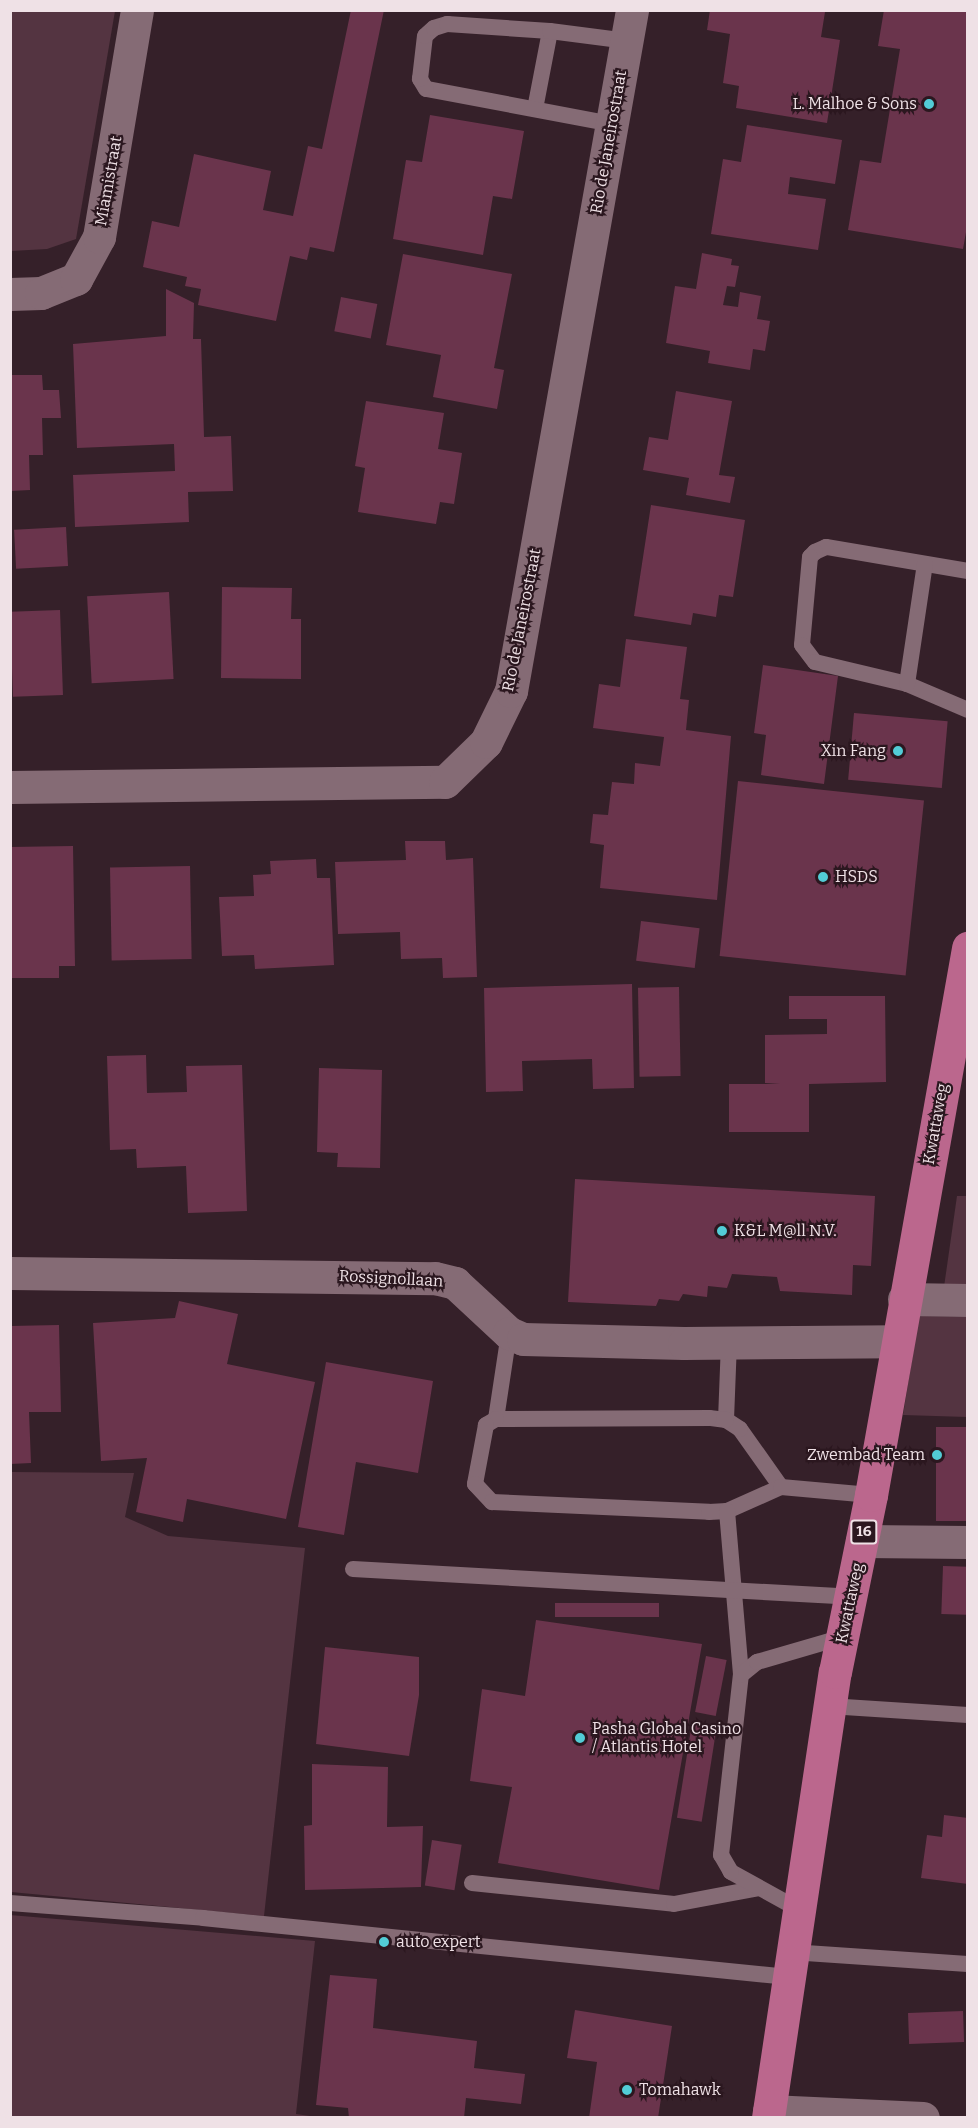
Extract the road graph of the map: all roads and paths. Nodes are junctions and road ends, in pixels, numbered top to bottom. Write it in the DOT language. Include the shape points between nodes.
graph roads {
  1 [pos="137,10"];
  2 [pos="629,26"];
  3 [pos="550,31"];
  4 [pos="535,109"];
  5 [pos="612,124"];
  6 [pos="10,294"];
  7 [pos="926,564"];
  8 [pos="968,571"];
  9 [pos="907,684"];
  10 [pos="968,710"];
  11 [pos="10,787"];
  12 [pos="968,948"];
  13 [pos="10,1273"];
  14 [pos="904,1299"];
  15 [pos="968,1300"];
  16 [pos="509,1333"];
  17 [pos="896,1341"];
  18 [pos="729,1343"];
  19 [pos="495,1419"];
  20 [pos="726,1420"];
  21 [pos="781,1487"];
  22 [pos="871,1495"];
  23 [pos="728,1511"];
  24 [pos="862,1541"];
  25 [pos="968,1542"];
  26 [pos="353,1569"];
  27 [pos="734,1591"];
  28 [pos="851,1597"];
  29 [pos="843,1637"];
  30 [pos="741,1675"];
  31 [pos="830,1706"];
  32 [pos="968,1715"];
  33 [pos="472,1883"];
  34 [pos="759,1888"];
  35 [pos="10,1903"];
  36 [pos="798,1909"];
  37 [pos="790,1964"];
  38 [pos="968,1964"];
  39 [pos="769,2114"];
  40 [pos="923,2118"];
  1 -- 6 [label="street, Miamistraat" via="99,237 76,279 41,293"];
  2 -- 3 [label="lane"];
  2 -- 5 [label="street, Rio de Janeirostraat"];
  3 -- 4 [label="lane"];
  3 -- 4 [label="lane" via="447,24 425,36 420,79 426,89"];
  4 -- 5 [label="lane"];
  5 -- 11 [label="street, Rio de Janeirostraat" via="511,691 486,742 445,782"];
  7 -- 8 [label="lane"];
  7 -- 9 [label="lane"];
  7 -- 9 [label="lane" via="826,547 810,558 802,645 806,654 815,662"];
  9 -- 10 [label="lane"];
  12 -- 14 [label="main road, Kwattaweg / 16"];
  13 -- 16 [label="street, Rossignollaan" via="435,1278 455,1284"];
  14 -- 15 [label="street"];
  14 -- 17 [label="main road, Kwattaweg / 16"];
  16 -- 18 [label="street, Rossignollaan" via="523,1339"];
  16 -- 19 [label="lane"];
  17 -- 18 [label="street, Rossignollaan"];
  17 -- 22 [label="main road, Kwattaweg / 16"];
  18 -- 20 [label="lane"];
  19 -- 20 [label="lane"];
  19 -- 23 [label="lane" via="486,1425 475,1484 492,1502"];
  20 -- 21 [label="lane" via="740,1429"];
  21 -- 22 [label="lane"];
  21 -- 23 [label="lane"];
  22 -- 24 [label="main road, Kwattaweg / 16"];
  23 -- 27 [label="lane"];
  24 -- 25 [label="street"];
  24 -- 28 [label="main road, Kwattaweg / 16"];
  26 -- 27 [label="lane"];
  27 -- 28 [label="lane"];
  27 -- 30 [label="lane"];
  28 -- 29 [label="main road, Kwattaweg / 16"];
  29 -- 30 [label="lane" via="757,1662"];
  29 -- 31 [label="main road, Kwattaweg / 16"];
  30 -- 34 [label="lane" via="721,1855 731,1872"];
  31 -- 32 [label="lane"];
  31 -- 36 [label="main road, Kwattaweg / 16"];
  33 -- 34 [label="lane" via="674,1904"];
  34 -- 36 [label="lane"];
  35 -- 37 [label="lane"];
  36 -- 37 [label="main road, Kwattaweg / 16"];
  37 -- 38 [label="lane"];
  37 -- 39 [label="main road, Kwattaweg / 16"];
  39 -- 40 [label="street"];
}
